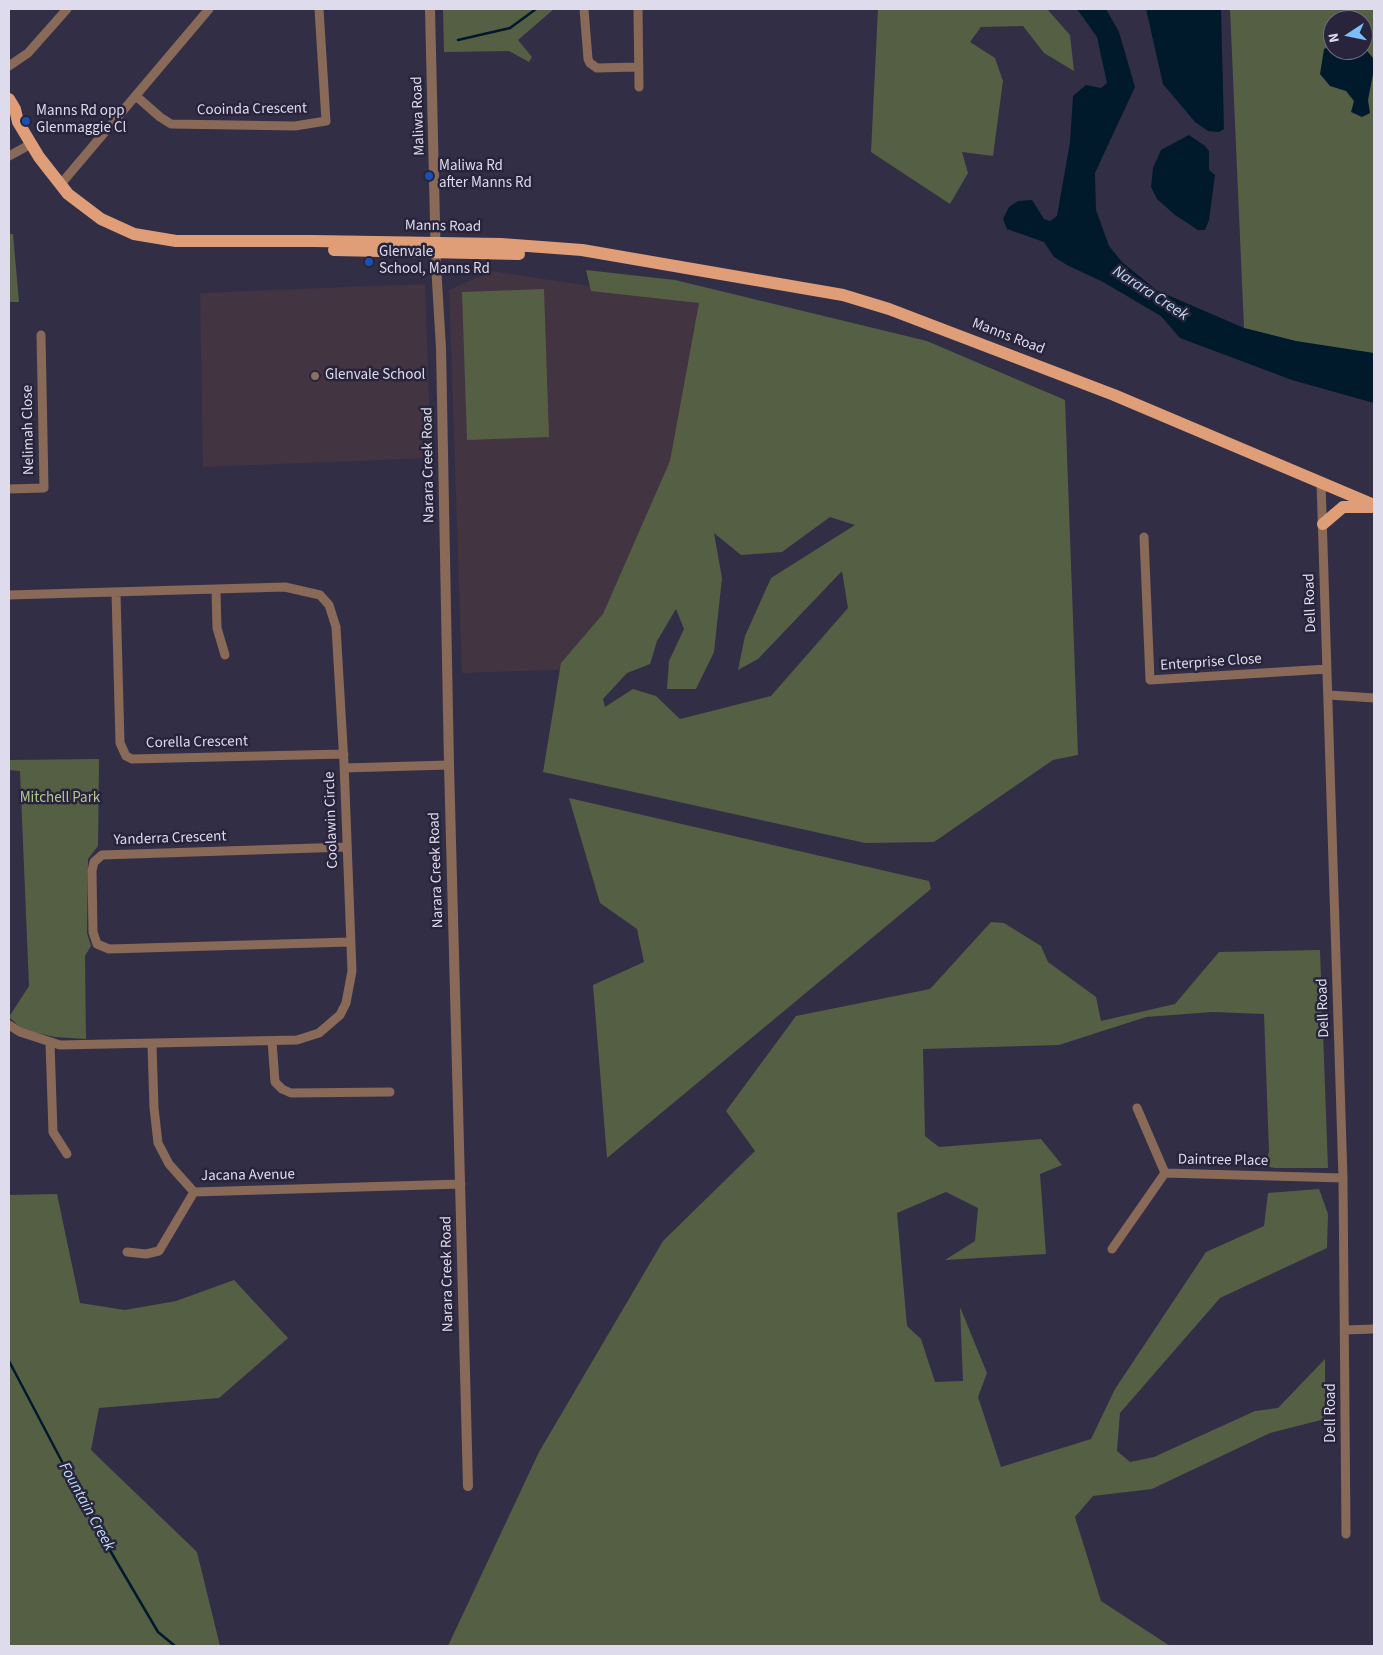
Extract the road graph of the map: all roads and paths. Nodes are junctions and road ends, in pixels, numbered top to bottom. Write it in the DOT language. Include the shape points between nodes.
graph roads {
  1 [pos="67,9"];
  2 [pos="209,9"];
  3 [pos="319,9"];
  4 [pos="430,9"];
  5 [pos="584,9"];
  6 [pos="638,9"];
  7 [pos="9,66"];
  8 [pos="638,67"];
  9 [pos="639,87"];
  10 [pos="136,96"];
  11 [pos="9,99"];
  12 [pos="13,118"];
  13 [pos="31,144"];
  14 [pos="9,156"];
  15 [pos="60,186"];
  16 [pos="436,248"];
  17 [pos="41,335"];
  18 [pos="1321,482"];
  19 [pos="9,489"];
  20 [pos="1374,506"];
  21 [pos="1323,524"];
  22 [pos="1144,537"];
  23 [pos="216,591"];
  24 [pos="116,593"];
  25 [pos="9,595"];
  26 [pos="225,655"];
  27 [pos="1327,669"];
  28 [pos="1329,695"];
  29 [pos="1374,698"];
  30 [pos="344,754"];
  31 [pos="449,765"];
  32 [pos="344,768"];
  33 [pos="347,847"];
  34 [pos="350,942"];
  35 [pos="9,1025"];
  36 [pos="272,1041"];
  37 [pos="50,1043"];
  38 [pos="152,1045"];
  39 [pos="390,1092"];
  40 [pos="1137,1108"];
  41 [pos="66,1154"];
  42 [pos="1165,1173"];
  43 [pos="1343,1178"];
  44 [pos="461,1184"];
  45 [pos="194,1192"];
  46 [pos="1112,1249"];
  47 [pos="126,1252"];
  48 [pos="1374,1329"];
  49 [pos="1345,1330"];
  50 [pos="468,1486"];
  51 [pos="1346,1534"];
  1 -- 7 [label="street" via="28,53"];
  2 -- 10 [label="street"];
  3 -- 10 [label="street, Cooinda Crescent" via="326,121 296,126 171,124"];
  4 -- 16 [label="street, Maliwa Road"];
  5 -- 8 [label="street" via="590,63 597,68"];
  6 -- 8 [label="street"];
  8 -- 9 [label="street"];
  10 -- 15 [label="street"];
  11 -- 12 [label="main road, Manns Road" via="15,109"];
  12 -- 13 [label="main road, Manns Road"];
  13 -- 14 [label="street"];
  13 -- 15 [label="main road, Manns Road"];
  15 -- 16 [label="main road, Manns Road" via="101,219 144,236 176,241 272,242 351,252"];
  16 -- 18 [label="main road, Manns Road" via="614,256 843,295 889,309 1114,395"];
  16 -- 31 [label="street, Narara Creek Road" via="446,528"];
  17 -- 19 [label="street, Nelimah Close" via="44,488"];
  18 -- 20 [label="main road, Manns Road"];
  18 -- 21 [label="street, Dell Road"];
  20 -- 21 [label="main road" via="1343,507"];
  21 -- 27 [label="street, Dell Road"];
  22 -- 27 [label="street, Enterprise Close" via="1150,680"];
  23 -- 24 [label="street, Coolawin Circle"];
  23 -- 26 [label="street" via="218,628"];
  23 -- 30 [label="street, Coolawin Circle" via="285,587 320,595 329,605 336,627"];
  24 -- 25 [label="street, Coolawin Circle"];
  24 -- 30 [label="street, Corella Crescent" via="120,743 126,756 132,759"];
  27 -- 28 [label="street, Dell Road"];
  28 -- 29 [label="street"];
  28 -- 43 [label="street, Dell Road"];
  30 -- 32 [label="street, Coolawin Circle"];
  31 -- 32 [label="street"];
  31 -- 44 [label="street, Narara Creek Road"];
  32 -- 33 [label="street, Coolawin Circle"];
  33 -- 34 [label="street, Coolawin Circle"];
  33 -- 34 [label="street, Yanderra Crescent" via="102,856 94,862 92,870 93,932 97,944 109,949"];
  34 -- 36 [label="street, Coolawin Circle" via="350,988 340,1015 330,1025 308,1037"];
  35 -- 37 [label="street, Coolawin Circle"];
  36 -- 38 [label="street, Coolawin Circle"];
  36 -- 39 [label="street" via="275,1082 291,1093"];
  37 -- 38 [label="street, Coolawin Circle"];
  37 -- 41 [label="street" via="53,1132"];
  38 -- 45 [label="street, Jacana Avenue" via="158,1143 169,1164"];
  40 -- 42 [label="street"];
  42 -- 43 [label="street, Daintree Place"];
  42 -- 46 [label="street, Daintree Place"];
  43 -- 49 [label="street, Dell Road"];
  44 -- 45 [label="street, Jacana Avenue"];
  44 -- 50 [label="street, Narara Creek Road"];
  45 -- 47 [label="street" via="159,1251 146,1254"];
  48 -- 49 [label="street"];
  49 -- 51 [label="street, Dell Road"];
}
